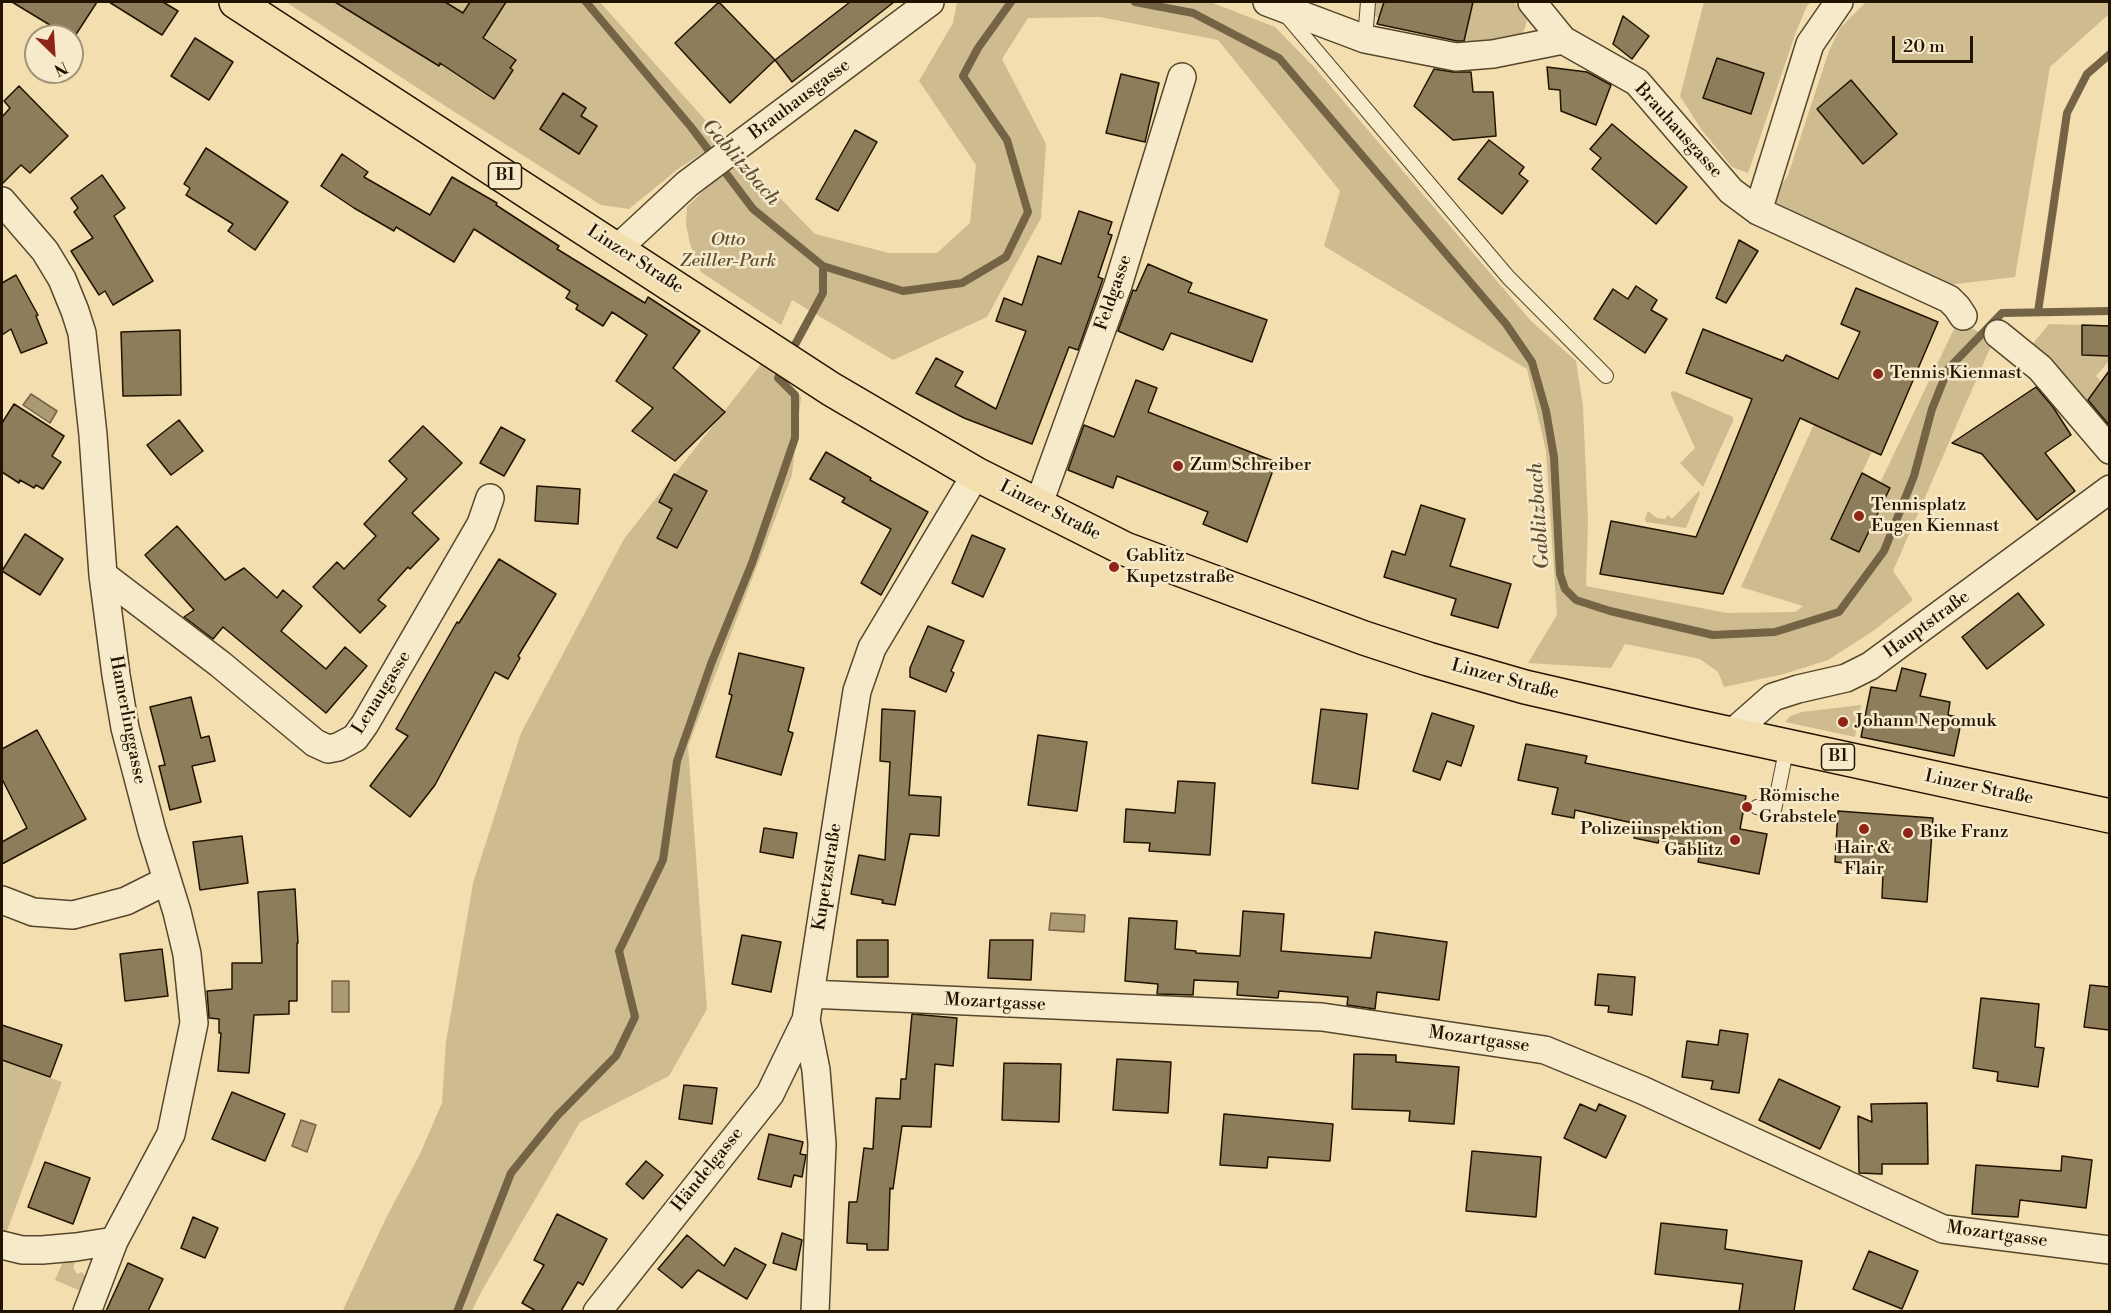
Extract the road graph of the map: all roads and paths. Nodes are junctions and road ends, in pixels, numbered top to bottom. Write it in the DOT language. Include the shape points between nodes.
graph roads {
  1 [pos="236,2"];
  2 [pos="930,2"];
  3 [pos="1368,2"];
  4 [pos="1532,2"];
  5 [pos="1839,2"];
  6 [pos="1273,4"];
  7 [pos="1365,39"];
  8 [pos="1563,40"];
  9 [pos="1182,77"];
  10 [pos="2,201"];
  11 [pos="1758,211"];
  12 [pos="617,249"];
  13 [pos="1963,316"];
  14 [pos="1998,334"];
  15 [pos="1606,376"];
  16 [pos="2109,450"];
  17 [pos="976,474"];
  18 [pos="2109,489"];
  19 [pos="490,498"];
  20 [pos="1038,506"];
  21 [pos="103,575"];
  22 [pos="1731,734"];
  23 [pos="1787,746"];
  24 [pos="1757,807"];
  25 [pos="2109,816"];
  26 [pos="166,881"];
  27 [pos="2,900"];
  28 [pos="808,1007"];
  29 [pos="114,1241"];
  30 [pos="2,1245"];
  31 [pos="2109,1250"];
  32 [pos="87,1311"];
  33 [pos="597,1311"];
  34 [pos="815,1311"];
  1 -- 12 [label="main road, Linzer Straße / B1"];
  2 -- 12 [label="street, Brauhausgasse" via="687,184"];
  3 -- 7 [label="lane"];
  4 -- 8 [label="street"];
  5 -- 11 [label="street" via="1810,44"];
  6 -- 7 [label="street"];
  6 -- 15 [label="lane" via="1508,277"];
  7 -- 8 [label="street" via="1456,57"];
  8 -- 11 [label="street, Brauhausgasse" via="1637,82 1731,191"];
  9 -- 20 [label="street, Feldgasse" via="1118,285"];
  10 -- 21 [label="street, Hamerlinggasse" via="30,232 62,279 82,333"];
  11 -- 13 [label="street, Brauhausgasse" via="1949,299"];
  12 -- 17 [label="main road, Linzer Straße / B1" via="831,389"];
  14 -- 16 [label="street" via="2040,368"];
  17 -- 20 [label="main road, Linzer Straße / B1"];
  17 -- 28 [label="street, Kupetzstraße" via="872,648 857,691"];
  18 -- 22 [label="street, Hauptstraße" via="1870,666 1845,678 1773,697"];
  19 -- 21 [label="street, Lenaugasse" via="481,524 365,724 355,738 339,747 328,749 315,743"];
  20 -- 22 [label="main road, Linzer Straße / B1" via="1125,549 1364,638 1525,687"];
  21 -- 26 [label="street, Hamerlinggasse" via="125,728"];
  22 -- 23 [label="main road, Linzer Straße / B1"];
  23 -- 24 [label="lane" via="1774,810"];
  23 -- 25 [label="main road, Linzer Straße / B1"];
  26 -- 27 [label="street" via="126,901 73,915 33,912"];
  26 -- 29 [label="street, Hamerlinggasse" via="187,954 194,1023 171,1134"];
  28 -- 31 [label="street, Mozartgasse" via="1322,1017 1545,1050 1642,1090 1943,1229"];
  28 -- 33 [label="street, Händelgasse" via="770,1094"];
  28 -- 34 [label="street, Kupetzstraße" via="822,1144"];
  29 -- 30 [label="street" via="22,1251"];
  29 -- 32 [label="street, Hamerlinggasse"];
}
